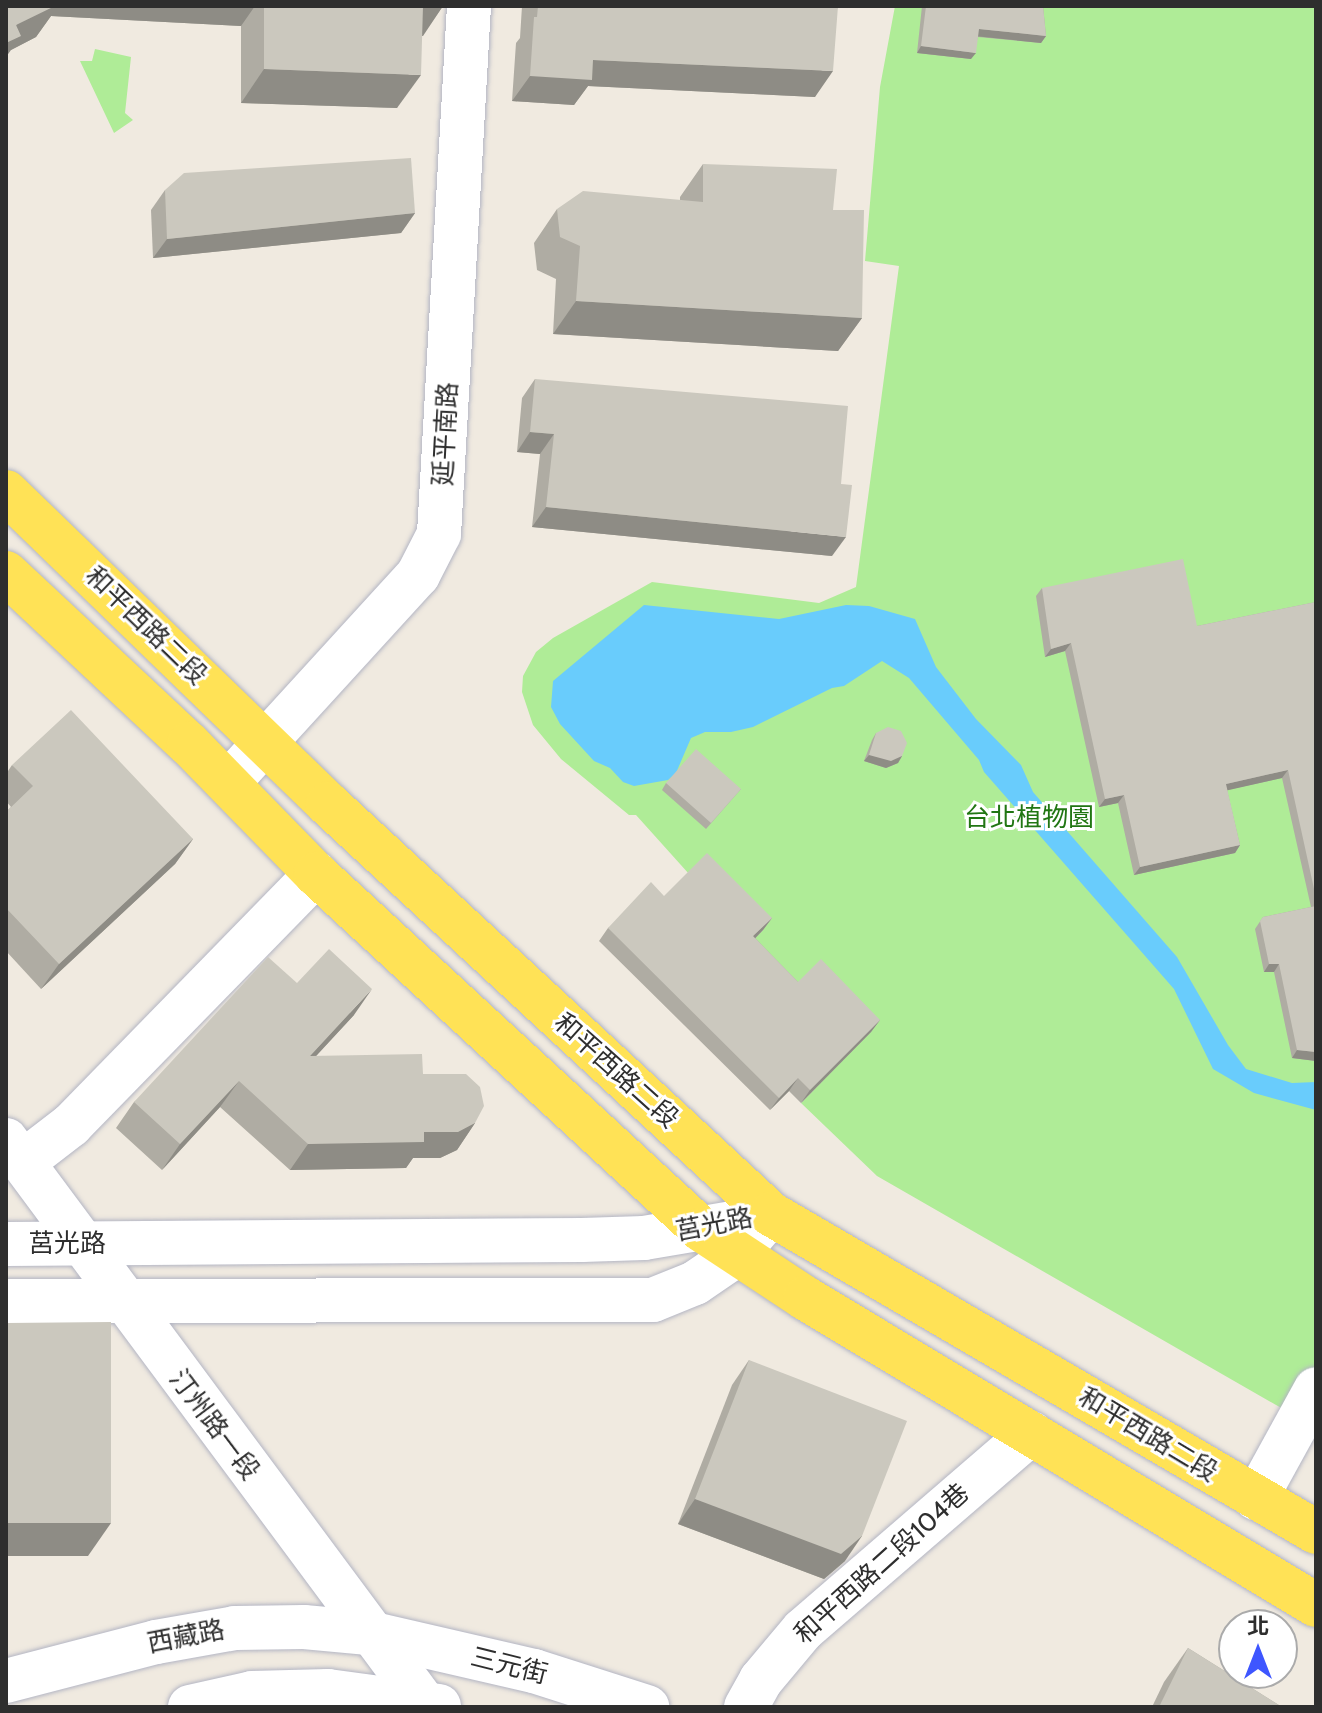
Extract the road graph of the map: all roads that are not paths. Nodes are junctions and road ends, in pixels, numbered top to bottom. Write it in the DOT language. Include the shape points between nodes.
graph roads {
  1 [pos="469,6"];
  2 [pos="6,492"];
  3 [pos="10,586"];
  4 [pos="267,744"];
  5 [pos="228,783"];
  6 [pos="316,874"];
  7 [pos="14,1151"];
  8 [pos="771,1214"];
  9 [pos="702,1230"];
  10 [pos="6,1244"];
  11 [pos="84,1244"];
  12 [pos="736,1255"];
  13 [pos="6,1301"];
  14 [pos="125,1303"];
  15 [pos="1316,1389"];
  16 [pos="1031,1433"];
  17 [pos="1256,1498"];
  18 [pos="1316,1532"];
  19 [pos="1316,1605"];
  20 [pos="369,1633"];
  21 [pos="6,1681"];
  22 [pos="432,1706"];
  23 [pos="190,1707"];
  24 [pos="647,1707"];
  25 [pos="746,1707"];
  1 -- 4 [label="street, 延平南路" via="439,534 418,575"];
  2 -- 4 [label="main road, 和平西路二段"];
  3 -- 5 [label="main road"];
  4 -- 5 [label="street, 延平南路"];
  4 -- 8 [label="main road, 和平西路二段"];
  5 -- 6 [label="main road"];
  6 -- 7 [label="street" via="71,1125"];
  6 -- 9 [label="main road"];
  7 -- 11 [label="street, 汀州路一段"];
  8 -- 9 [label="street, 莒光路"];
  8 -- 12 [label="street, 莒光路"];
  8 -- 17 [label="main road, 和平西路二段"];
  9 -- 11 [label="street, 莒光路" via="582,1240"];
  9 -- 12 [label="main road"];
  10 -- 11 [label="street, 莒光路"];
  11 -- 14 [label="street, 汀州路一段"];
  12 -- 14 [label="street, 莒光路" via="695,1283 653,1300"];
  12 -- 16 [label="main road"];
  13 -- 14 [label="street, 莒光路"];
  14 -- 20 [label="street, 汀州路一段"];
  15 -- 17 [label="street"];
  16 -- 19 [label="main road"];
  16 -- 25 [label="street, 和平西路二段104巷" via="803,1630 761,1680"];
  17 -- 18 [label="main road, 和平西路二段"];
  20 -- 21 [label="street, 西藏路" via="235,1628 156,1642"];
  20 -- 22 [label="street, 汀州路一段"];
  20 -- 24 [label="street, 三元街" via="534,1671"];
  22 -- 23 [label="street" via="328,1691 252,1693"];
}
